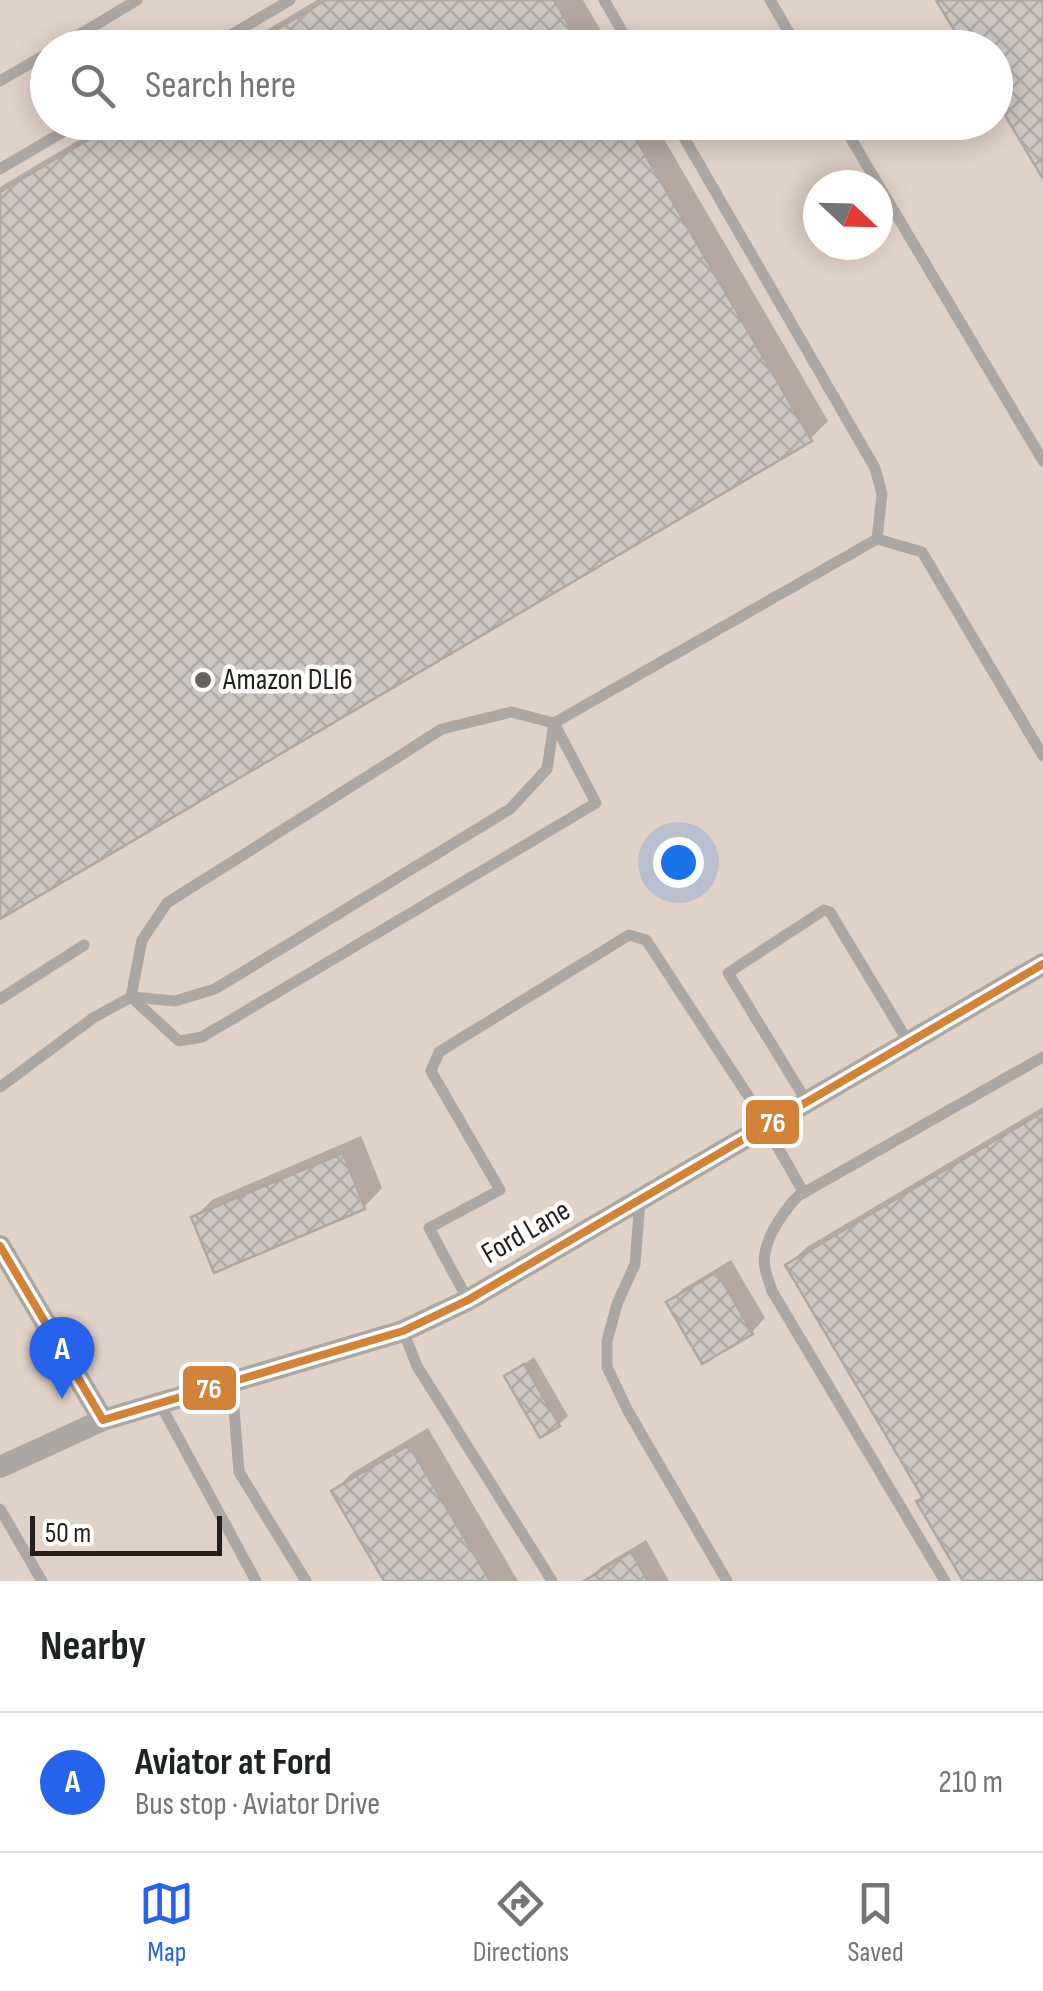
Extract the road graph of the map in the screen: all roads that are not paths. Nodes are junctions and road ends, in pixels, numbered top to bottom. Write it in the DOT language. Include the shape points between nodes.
graph roads {
  1 [pos="137,0"];
  2 [pos="290,0"];
  3 [pos="604,0"];
  4 [pos="770,0"];
  5 [pos="87,30"];
  6 [pos="239,30"];
  7 [pos="622,30"];
  8 [pos="788,30"];
  9 [pos="30,64"];
  10 [pos="0,81"];
  11 [pos="50,140"];
  12 [pos="685,140"];
  13 [pos="852,140"];
  14 [pos="0,170"];
  15 [pos="1043,461"];
  16 [pos="877,538"];
  17 [pos="554,723"];
  18 [pos="1043,756"];
  19 [pos="84,944"];
  20 [pos="1043,964"];
  21 [pos="131,997"];
  22 [pos="0,999"];
  23 [pos="909,1044"];
  24 [pos="1043,1056"];
  25 [pos="0,1087"];
  26 [pos="808,1103"];
  27 [pos="767,1126"];
  28 [pos="804,1193"];
  29 [pos="640,1201"];
  30 [pos="0,1246"];
  31 [pos="468,1300"];
  32 [pos="403,1331"];
  33 [pos="232,1383"];
  34 [pos="159,1402"];
  35 [pos="103,1420"];
  36 [pos="0,1466"];
  37 [pos="0,1509"];
  38 [pos="42,1581"];
  39 [pos="256,1581"];
  40 [pos="306,1581"];
  41 [pos="552,1581"];
  42 [pos="727,1581"];
  43 [pos="945,1581"];
  1 -- 5 [label="lane"];
  2 -- 6 [label="lane"];
  3 -- 7 [label="lane"];
  4 -- 8 [label="lane"];
  9 -- 10 [label="lane"];
  11 -- 14 [label="lane"];
  12 -- 16 [label="lane" via="875,468 882,494"];
  13 -- 15 [label="lane"];
  16 -- 17 [label="lane"];
  16 -- 18 [label="lane" via="922,552"];
  17 -- 21 [label="lane" via="547,769 510,808 215,989 175,1002"];
  17 -- 21 [label="lane" via="511,712 442,729 167,903 142,940"];
  17 -- 21 [label="lane" via="596,803 202,1037 179,1041"];
  19 -- 22 [label="lane"];
  20 -- 23 [label="street, Ford Lane"];
  21 -- 25 [label="lane"];
  23 -- 26 [label="street, Ford Lane"];
  23 -- 26 [label="lane" via="824,910 728,973"];
  24 -- 28 [label="lane"];
  26 -- 27 [label="street, Ford Lane"];
  27 -- 28 [label="lane"];
  27 -- 29 [label="street, Ford Lane"];
  27 -- 31 [label="lane" via="646,940 629,935 439,1052 431,1071 500,1190 429,1228"];
  28 -- 43 [label="lane" via="772,1234 763,1264 772,1291"];
  29 -- 31 [label="street, Ford Lane"];
  29 -- 42 [label="lane" via="635,1264 617,1304 607,1367"];
  30 -- 35 [label="street"];
  31 -- 32 [label="street, Ford Lane"];
  32 -- 33 [label="street, Ford Lane"];
  32 -- 41 [label="lane" via="417,1366"];
  33 -- 34 [label="street, Ford Lane"];
  33 -- 40 [label="lane" via="239,1472"];
  34 -- 35 [label="street, Ford Lane"];
  34 -- 39 [label="lane"];
  35 -- 36 [label="street, Ford Lane"];
  37 -- 38 [label="lane"];
}
